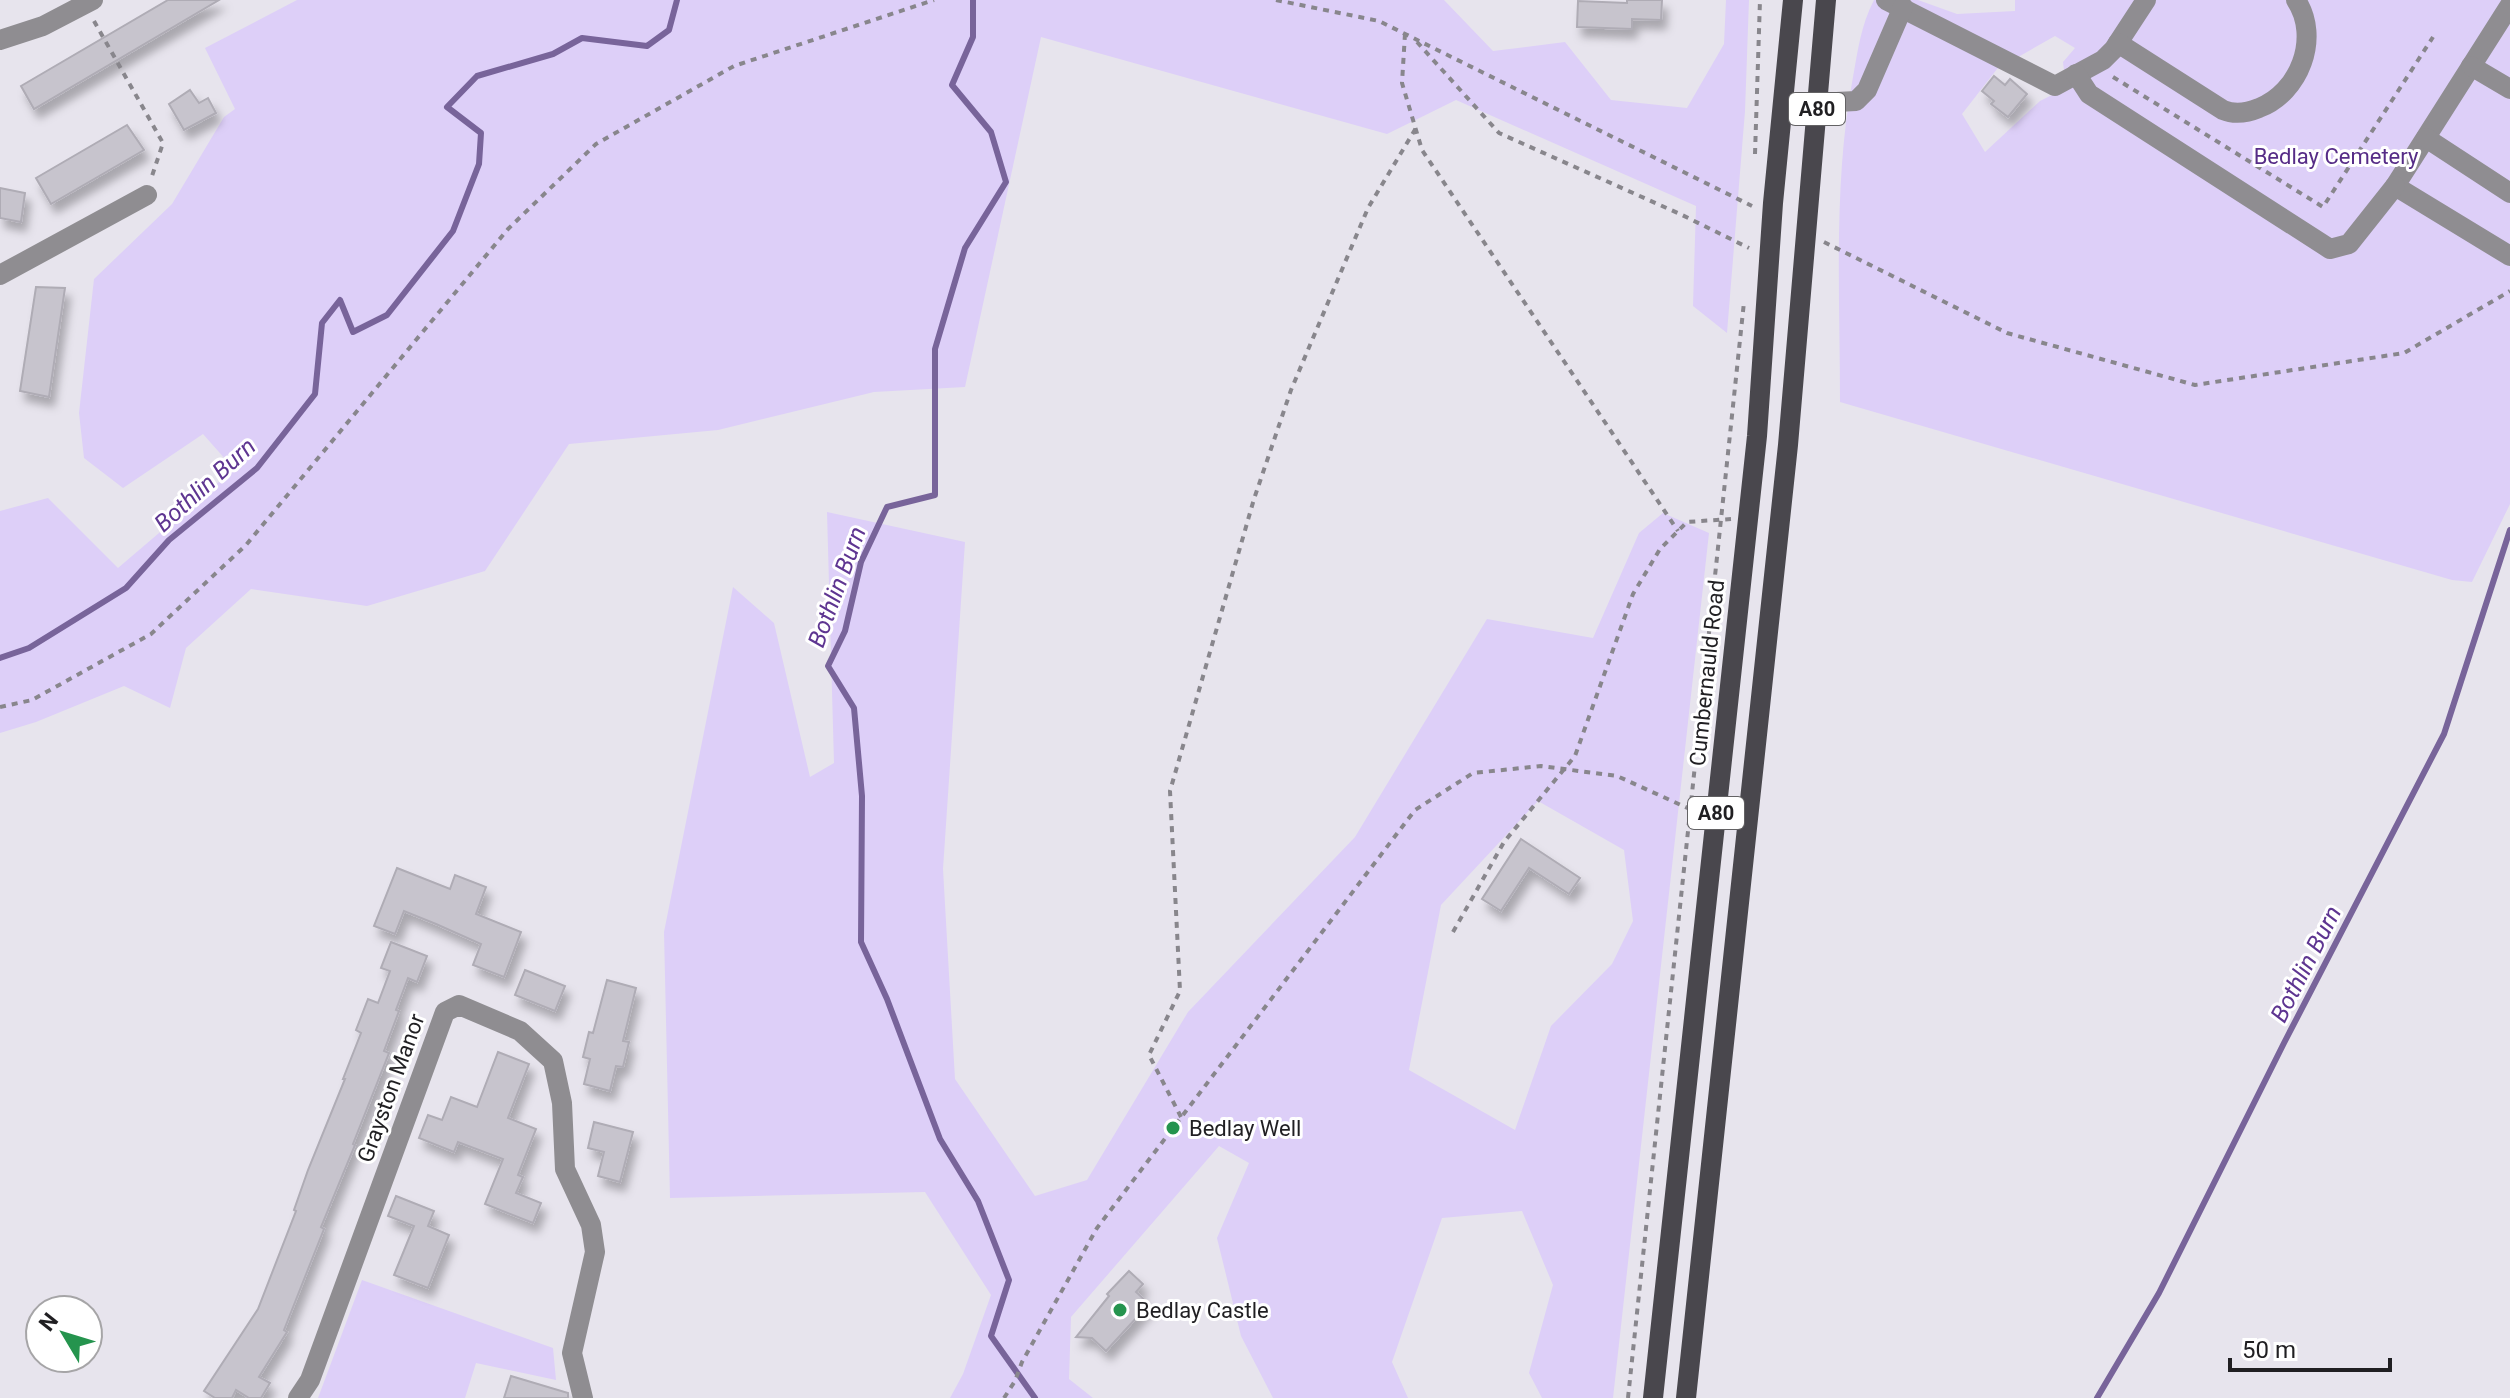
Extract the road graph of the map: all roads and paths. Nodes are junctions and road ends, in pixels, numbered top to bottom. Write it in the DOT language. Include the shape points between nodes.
graph roads {
  1 [pos="934,0"];
  2 [pos="1276,0"];
  3 [pos="1760,0"];
  4 [pos="1793,0"];
  5 [pos="1826,0"];
  6 [pos="2146,0"];
  7 [pos="2296,0"];
  8 [pos="89,2"];
  9 [pos="1294,2"];
  10 [pos="1895,3"];
  11 [pos="2510,5"];
  12 [pos="1405,34"];
  13 [pos="2433,37"];
  14 [pos="1413,38"];
  15 [pos="0,40"];
  16 [pos="2118,43"];
  17 [pos="2471,66"];
  18 [pos="2085,70"];
  19 [pos="2510,89"];
  20 [pos="1817,103"];
  21 [pos="1416,128"];
  22 [pos="2426,138"];
  23 [pos="1755,163"];
  24 [pos="2395,186"];
  25 [pos="2510,193"];
  26 [pos="147,195"];
  27 [pos="1763,205"];
  28 [pos="1814,243"];
  29 [pos="1749,248"];
  30 [pos="2510,256"];
  31 [pos="0,275"];
  32 [pos="2510,291"];
  33 [pos="1744,293"];
  34 [pos="1721,519"];
  35 [pos="1748,520"];
  36 [pos="1678,531"];
  37 [pos="0,707"];
  38 [pos="1692,810"];
  39 [pos="1453,932"];
  40 [pos="1181,1117"];
  41 [pos="298,1398"];
  42 [pos="583,1398"];
  43 [pos="1004,1398"];
  44 [pos="1628,1398"];
  45 [pos="1653,1398"];
  46 [pos="1686,1398"];
  1 -- 37 [label="path" via="734,66 596,144 508,229 246,545 151,634 32,700"];
  2 -- 9 [label="path"];
  3 -- 23 [label="path"];
  4 -- 27 [label="main road, Cumbernauld Road / A80"];
  5 -- 20 [label="main road, A80"];
  6 -- 16 [label="street"];
  7 -- 16 [label="street" via="2306,44 2296,79 2282,96 2253,110 2231,114"];
  8 -- 15 [label="street" via="43,26"];
  8 -- 26 [label="path" via="163,143"];
  9 -- 12 [label="path" via="1379,21"];
  10 -- 18 [label="street" via="2055,86"];
  10 -- 20 [label="street" via="1867,90 1856,101"];
  11 -- 17 [label="street"];
  12 -- 14 [label="path"];
  12 -- 21 [label="path" via="1402,83"];
  13 -- 18 [label="path" via="2323,207"];
  14 -- 27 [label="path"];
  14 -- 29 [label="path" via="1499,133"];
  16 -- 18 [label="street"];
  17 -- 19 [label="street"];
  17 -- 22 [label="street"];
  18 -- 24 [label="street" via="2089,94 2330,249 2349,244"];
  20 -- 28 [label="main road, A80" via="1807,219"];
  21 -- 36 [label="path" via="1422,150"];
  21 -- 40 [label="path" via="1368,208 1291,390 1170,791 1180,991 1149,1055"];
  22 -- 24 [label="street"];
  22 -- 25 [label="street"];
  24 -- 30 [label="street"];
  26 -- 31 [label="street"];
  27 -- 35 [label="main road, Cumbernauld Road / A80" via="1771,226"];
  28 -- 32 [label="path" via="2007,333 2195,385 2404,353"];
  28 -- 46 [label="main road, A80"];
  33 -- 34 [label="path"];
  34 -- 35 [label="path"];
  34 -- 36 [label="path" via="1687,522"];
  34 -- 38 [label="path"];
  35 -- 45 [label="main road, Cumbernauld Road / A80"];
  36 -- 39 [label="path" via="1660,549 1633,594 1575,756 1504,842"];
  38 -- 40 [label="path" via="1617,776 1541,766 1473,773 1415,810"];
  38 -- 44 [label="path"];
  40 -- 43 [label="path" via="1097,1228"];
  41 -- 42 [label="street, Grayston Manor" via="310,1380 445,1012 459,1005 520,1031 553,1061 562,1103 565,1169 591,1225 595,1252 572,1353"];
}
